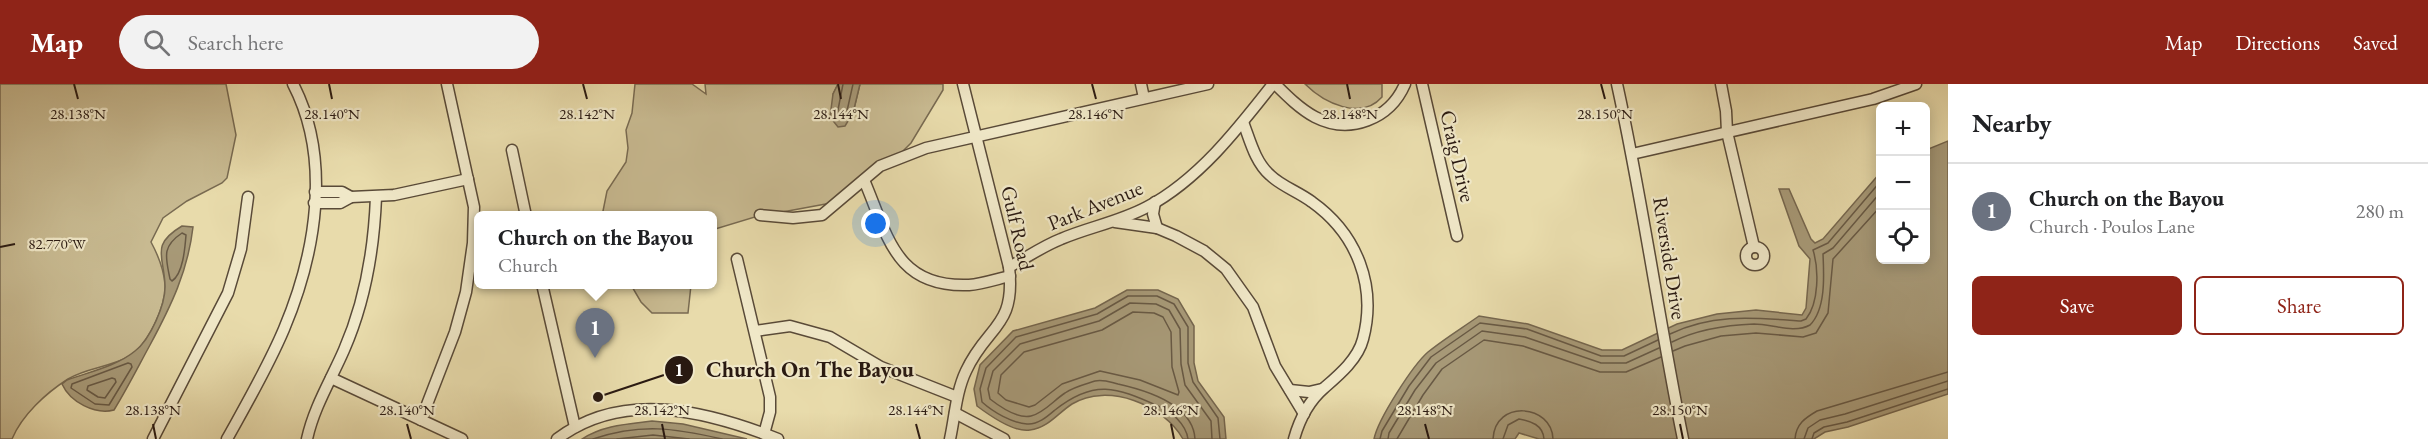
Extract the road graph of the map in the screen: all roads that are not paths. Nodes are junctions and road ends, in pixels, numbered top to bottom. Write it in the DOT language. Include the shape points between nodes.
graph roads {
  1 [pos="292,84"];
  2 [pos="447,84"];
  3 [pos="963,84"];
  4 [pos="1141,84"];
  5 [pos="1208,84"];
  6 [pos="1274,84"];
  7 [pos="1405,84"];
  8 [pos="1422,84"];
  9 [pos="1617,84"];
  10 [pos="1721,84"];
  11 [pos="1916,84"];
  12 [pos="1144,98"];
  13 [pos="1243,122"];
  14 [pos="1727,132"];
  15 [pos="976,136"];
  16 [pos="512,150"];
  17 [pos="1632,154"];
  18 [pos="468,179"];
  19 [pos="864,180"];
  20 [pos="376,196"];
  21 [pos="248,197"];
  22 [pos="315,197"];
  23 [pos="1155,202"];
  24 [pos="525,211"];
  25 [pos="760,215"];
  26 [pos="1115,222"];
  27 [pos="1157,228"];
  28 [pos="1457,236"];
  29 [pos="1754,247"];
  30 [pos="737,259"];
  31 [pos="1010,272"];
  32 [pos="543,289"];
  33 [pos="755,331"];
  34 [pos="331,378"];
  35 [pos="1323,389"];
  36 [pos="1290,390"];
  37 [pos="957,397"];
  38 [pos="955,413"];
  39 [pos="1304,414"];
  40 [pos="421,420"];
  41 [pos="575,427"];
  42 [pos="764,434"];
  43 [pos="153,439"];
  44 [pos="227,439"];
  45 [pos="307,439"];
  46 [pos="462,439"];
  47 [pos="557,439"];
  48 [pos="778,439"];
  49 [pos="950,439"];
  50 [pos="1004,439"];
  51 [pos="1294,439"];
  52 [pos="1683,439"];
  1 -- 22 [label="street" via="312,136"];
  2 -- 18 [label="street"];
  3 -- 15 [label="street, Gulf Road"];
  4 -- 12 [label="street"];
  5 -- 12 [label="street"];
  6 -- 7 [label="street" via="1314,116 1344,125 1363,123 1380,115 1397,99"];
  6 -- 13 [label="street, Park Avenue"];
  8 -- 28 [label="street, Craig Drive"];
  9 -- 17 [label="street, Riverside Drive"];
  10 -- 14 [label="street"];
  11 -- 14 [label="street" via="1873,99"];
  12 -- 15 [label="street"];
  13 -- 23 [label="street, Park Avenue" via="1193,176"];
  13 -- 35 [label="street" via="1269,175 1311,201 1336,224 1353,249 1366,280 1368,309 1362,344 1340,374"];
  14 -- 17 [label="street"];
  14 -- 29 [label="street"];
  15 -- 19 [label="street" via="898,158 880,166"];
  15 -- 31 [label="street, Gulf Road"];
  16 -- 24 [label="street"];
  17 -- 52 [label="street, Riverside Drive"];
  18 -- 20 [label="street"];
  18 -- 40 [label="street" via="474,211 466,292 441,373"];
  19 -- 25 [label="street" via="822,215"];
  19 -- 31 [label="street, Park Avenue" via="889,241 915,274 946,285 973,284"];
  20 -- 22 [label="street" via="351,197 340,203"];
  20 -- 34 [label="street" via="374,238 364,286"];
  21 -- 43 [label="street" via="241,249 228,293"];
  22 -- 44 [label="street" via="306,260 291,311"];
  23 -- 26 [label="street, Park Avenue"];
  23 -- 27 [label="street" via="1153,217"];
  26 -- 27 [label="street"];
  26 -- 31 [label="street, Park Avenue" via="1060,239"];
  27 -- 36 [label="street" via="1197,246 1232,275 1253,307 1275,366"];
  30 -- 33 [label="street"];
  31 -- 37 [label="street, Gulf Road" via="1008,308 972,360"];
  32 -- 41 [label="street"];
  33 -- 37 [label="street" via="790,326 830,337 880,367"];
  33 -- 42 [label="street" via="770,400"];
  34 -- 40 [label="street"];
  34 -- 45 [label="street" via="312,415"];
  35 -- 36 [label="street"];
  35 -- 39 [label="street"];
  36 -- 39 [label="street"];
  37 -- 38 [label="street, Gulf Road"];
  38 -- 49 [label="street, Gulf Road"];
  38 -- 50 [label="street"];
  39 -- 51 [label="street"];
  40 -- 46 [label="street"];
  41 -- 42 [label="street" via="609,414 646,408 698,415"];
  41 -- 47 [label="street"];
  42 -- 48 [label="street"];
}
